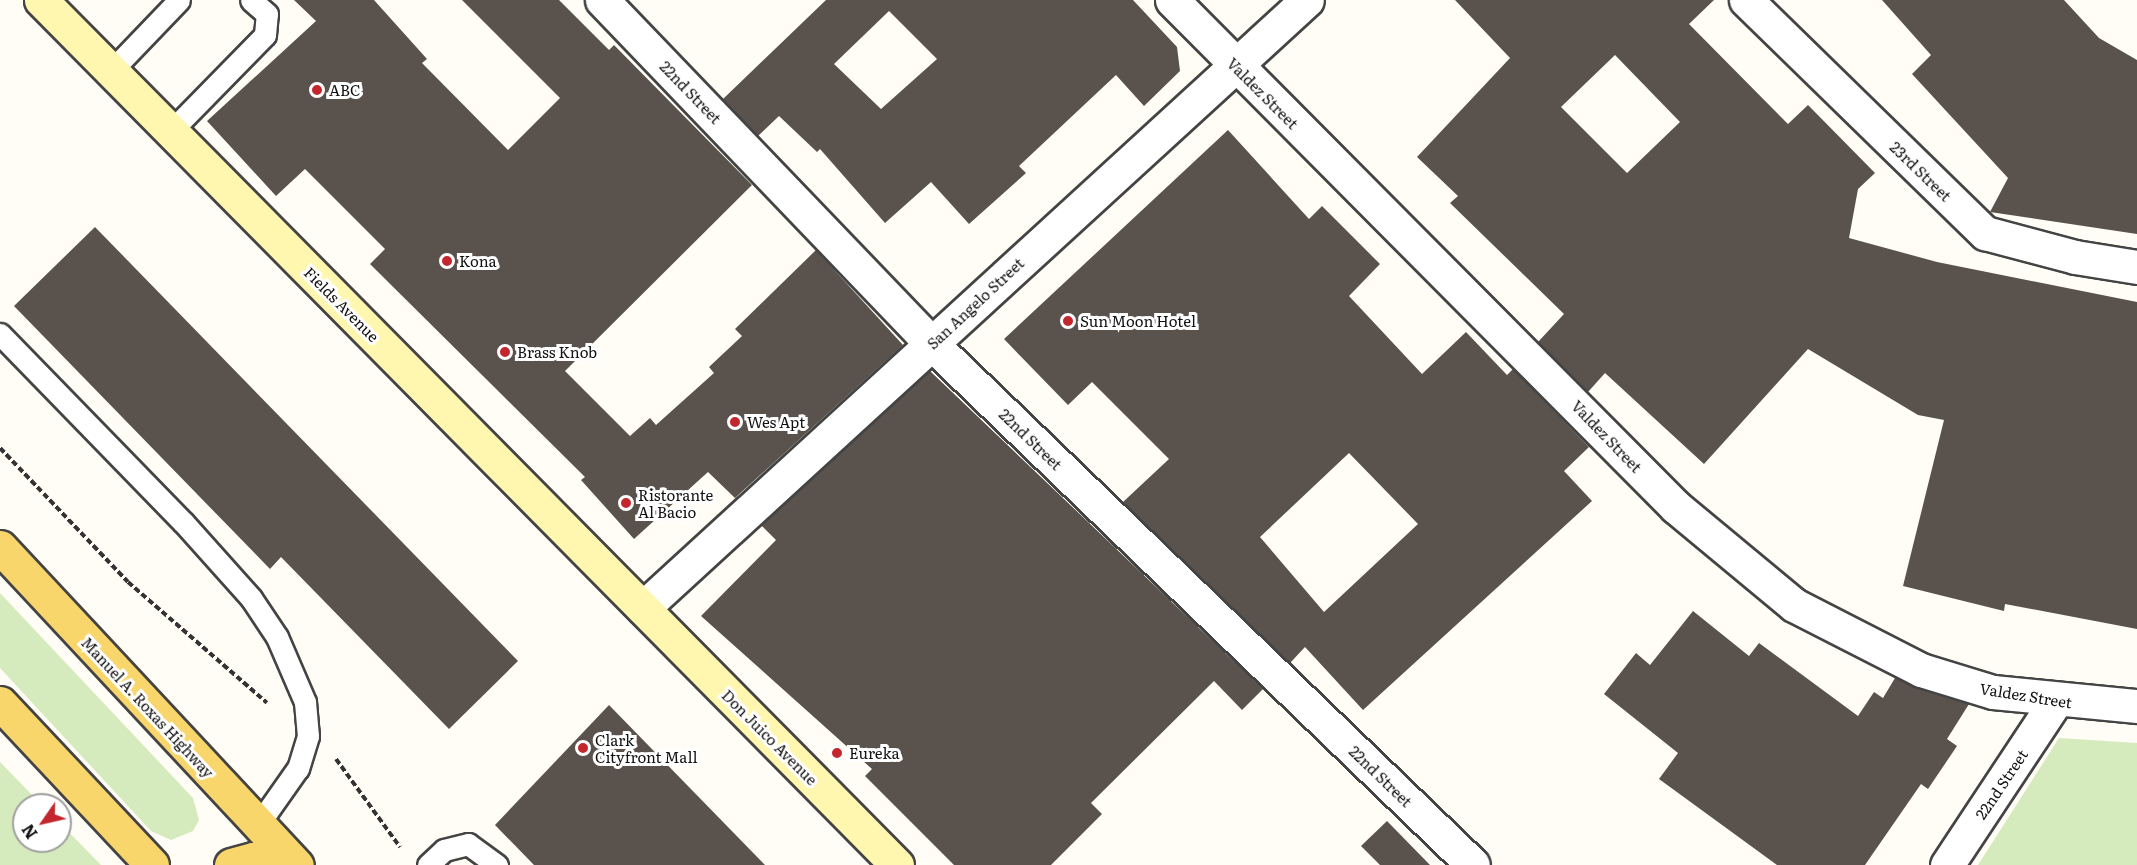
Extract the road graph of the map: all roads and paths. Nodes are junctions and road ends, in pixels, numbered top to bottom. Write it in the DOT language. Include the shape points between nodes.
graph roads {
  1 [pos="41,0"];
  2 [pos="179,0"];
  3 [pos="251,0"];
  4 [pos="602,0"];
  5 [pos="1172,0"];
  6 [pos="1307,0"];
  7 [pos="1746,0"];
  8 [pos="1235,65"];
  9 [pos="111,71"];
  10 [pos="171,131"];
  11 [pos="2137,267"];
  12 [pos="0,334"];
  13 [pos="931,343"];
  14 [pos="0,448"];
  15 [pos="0,547"];
  16 [pos="643,608"];
  17 [pos="2055,702"];
  18 [pos="0,703"];
  19 [pos="2137,706"];
  20 [pos="309,736"];
  21 [pos="258,825"];
  22 [pos="406,856"];
  23 [pos="152,865"];
  24 [pos="231,865"];
  25 [pos="266,865"];
  26 [pos="297,865"];
  27 [pos="428,865"];
  28 [pos="497,865"];
  29 [pos="897,865"];
  30 [pos="1473,865"];
  31 [pos="1947,865"];
  1 -- 9 [label="main road, Fields Avenue"];
  2 -- 9 [label="lane"];
  3 -- 10 [label="lane" via="267,14 265,35"];
  4 -- 13 [label="street, 22nd Street"];
  5 -- 8 [label="street, Valdez Street"];
  6 -- 8 [label="street, San Angelo Street"];
  7 -- 11 [label="street, 23rd Street" via="1985,233 2075,257"];
  8 -- 13 [label="street, San Angelo Street"];
  8 -- 17 [label="street, Valdez Street" via="1734,560 1794,605 1921,670 1993,692"];
  9 -- 10 [label="main road, Fields Avenue"];
  10 -- 16 [label="main road, Fields Avenue"];
  12 -- 20 [label="lane" via="251,598 294,670"];
  13 -- 16 [label="street, San Angelo Street"];
  13 -- 30 [label="street, 22nd Street"];
  14 -- 20 [label="path" via="128,582"];
  15 -- 21 [label="main road, Manuel A. Roxas Highway"];
  16 -- 29 [label="main road, Don Juico Avenue"];
  17 -- 19 [label="street, Valdez Street"];
  17 -- 31 [label="street, 22nd Street"];
  18 -- 23 [label="main road"];
  20 -- 21 [label="lane" via="298,768"];
  20 -- 22 [label="path" via="348,772"];
  21 -- 26 [label="main road, Manuel A. Roxas Highway"];
  24 -- 25 [label="main road" via="253,859"];
  27 -- 28 [label="lane" via="444,850 468,844 480,848"];
}
